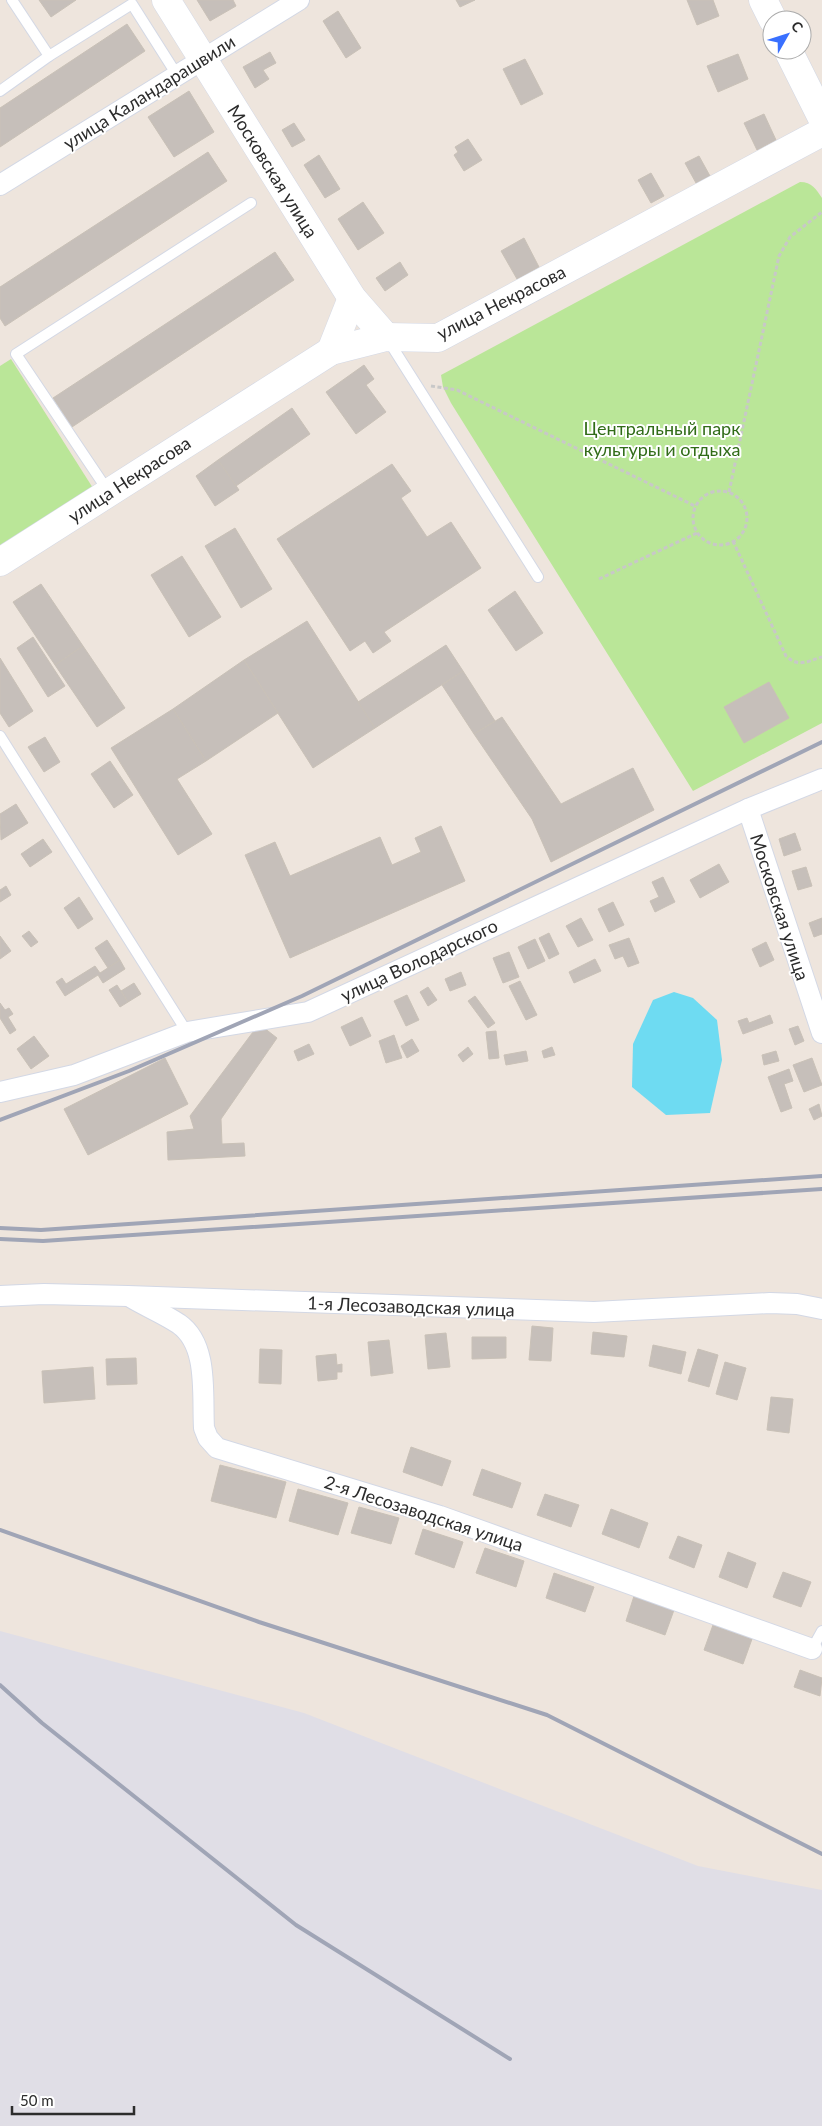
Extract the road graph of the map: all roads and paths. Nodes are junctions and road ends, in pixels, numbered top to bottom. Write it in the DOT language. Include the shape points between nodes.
graph roads {
  1 [pos="12,0"];
  2 [pos="166,0"];
  3 [pos="299,0"];
  4 [pos="49,56"];
  5 [pos="203,58"];
  6 [pos="793,60"];
  7 [pos="177,75"];
  8 [pos="0,91"];
  9 [pos="822,118"];
  10 [pos="822,132"];
  11 [pos="0,184"];
  12 [pos="251,203"];
  13 [pos="822,212"];
  14 [pos="352,298"];
  15 [pos="386,337"];
  16 [pos="330,351"];
  17 [pos="416,384"];
  18 [pos="109,492"];
  19 [pos="728,492"];
  20 [pos="695,506"];
  21 [pos="697,533"];
  22 [pos="734,541"];
  23 [pos="0,562"];
  24 [pos="538,577"];
  25 [pos="599,579"];
  26 [pos="822,657"];
  27 [pos="0,736"];
  28 [pos="822,779"];
  29 [pos="748,809"];
  30 [pos="187,1032"];
  31 [pos="822,1033"];
  32 [pos="0,1092"];
  33 [pos="0,1296"];
  34 [pos="128,1296"];
  35 [pos="822,1309"];
  36 [pos="817,1640"];
  1 -- 4 [label="lane"];
  2 -- 5 [label="main road, Московская улица"];
  3 -- 5 [label="street, улица Каландарашвили"];
  4 -- 7 [label="lane" via="132,4"];
  4 -- 8 [label="lane"];
  5 -- 7 [label="street, улица Каландарашвили"];
  5 -- 14 [label="main road, Московская улица"];
  6 -- 9 [label="main road"];
  7 -- 11 [label="street, улица Каландарашвили"];
  10 -- 15 [label="main road, улица Некрасова" via="438,338"];
  12 -- 18 [label="lane" via="16,354"];
  13 -- 19 [label="path" via="790,237 779,256"];
  14 -- 15 [label="main road, Московская улица"];
  14 -- 16 [label="main road"];
  15 -- 16 [label="main road, улица Некрасова"];
  15 -- 17 [label="lane"];
  16 -- 18 [label="main road, улица Некрасова"];
  17 -- 20 [label="path" via="457,390"];
  17 -- 24 [label="lane"];
  18 -- 23 [label="main road, улица Некрасова"];
  19 -- 20 [label="path" via="706,495"];
  19 -- 22 [label="path" via="743,504 746,512 744,529"];
  20 -- 21 [label="path" via="693,524"];
  21 -- 22 [label="path" via="717,545"];
  21 -- 25 [label="path"];
  22 -- 26 [label="path" via="786,656 801,663"];
  27 -- 30 [label="lane"];
  28 -- 29 [label="street, улица Володарского"];
  29 -- 30 [label="street, улица Володарского" via="308,1012"];
  29 -- 31 [label="street, Московская улица"];
  30 -- 32 [label="street, улица Володарского" via="74,1075"];
  33 -- 34 [label="street, 1-я Лесозаводская улица"];
  34 -- 35 [label="street, 1-я Лесозаводская улица" via="594,1312 770,1303"];
  34 -- 36 [label="street, 2-я Лесозаводская улица" via="180,1325 194,1340 200,1355 204,1428 217,1448 440,1516"];
}
